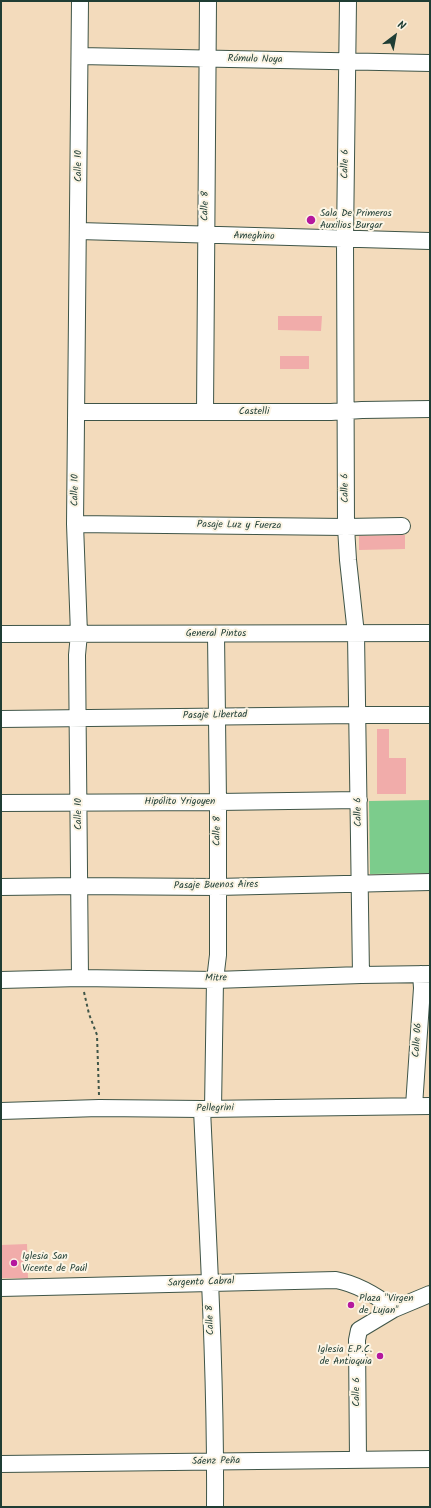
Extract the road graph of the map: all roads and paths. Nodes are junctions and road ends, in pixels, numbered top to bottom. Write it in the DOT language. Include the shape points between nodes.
graph roads {
  1 [pos="80,1"];
  2 [pos="208,1"];
  3 [pos="348,1"];
  4 [pos="80,56"];
  5 [pos="207,59"];
  6 [pos="348,61"];
  7 [pos="430,63"];
  8 [pos="79,231"];
  9 [pos="205,235"];
  10 [pos="345,239"];
  11 [pos="430,241"];
  12 [pos="430,409"];
  13 [pos="345,411"];
  14 [pos="77,412"];
  15 [pos="205,412"];
  16 [pos="76,524"];
  17 [pos="402,526"];
  18 [pos="346,527"];
  19 [pos="430,633"];
  20 [pos="1,634"];
  21 [pos="79,634"];
  22 [pos="216,634"];
  23 [pos="356,634"];
  24 [pos="357,715"];
  25 [pos="217,716"];
  26 [pos="430,716"];
  27 [pos="78,718"];
  28 [pos="1,719"];
  29 [pos="359,800"];
  30 [pos="79,802"];
  31 [pos="218,802"];
  32 [pos="1,803"];
  33 [pos="360,882"];
  34 [pos="430,882"];
  35 [pos="78,886"];
  36 [pos="1,887"];
  37 [pos="217,887"];
  38 [pos="361,974"];
  39 [pos="426,974"];
  40 [pos="80,978"];
  41 [pos="1,980"];
  42 [pos="214,980"];
  43 [pos="414,1106"];
  44 [pos="430,1106"];
  45 [pos="99,1108"];
  46 [pos="207,1109"];
  47 [pos="1,1111"];
  48 [pos="210,1282"];
  49 [pos="1,1288"];
  50 [pos="430,1294"];
  51 [pos="394,1308"];
  52 [pos="430,1459"];
  53 [pos="358,1460"];
  54 [pos="215,1462"];
  55 [pos="1,1464"];
  56 [pos="215,1507"];
  1 -- 4 [label="street, Calle 10"];
  2 -- 5 [label="street, Calle 8"];
  3 -- 6 [label="street, Calle 6"];
  4 -- 5 [label="street, Rómulo Noya"];
  4 -- 8 [label="street, Calle 10"];
  5 -- 6 [label="street, Rómulo Noya"];
  5 -- 9 [label="street, Calle 8"];
  6 -- 7 [label="street, Rómulo Noya"];
  6 -- 10 [label="street, Calle 6"];
  8 -- 9 [label="street, Ameghino"];
  8 -- 14 [label="street, Calle 10"];
  9 -- 10 [label="street, Ameghino"];
  9 -- 15 [label="street, Calle 8"];
  10 -- 11 [label="street, Ameghino"];
  10 -- 13 [label="street, Calle 6"];
  12 -- 13 [label="street, Castelli"];
  13 -- 15 [label="street, Castelli"];
  13 -- 18 [label="street, Calle 6"];
  14 -- 15 [label="street, Castelli"];
  14 -- 16 [label="street, Calle 10"];
  16 -- 18 [label="street, Pasaje Luz y Fuerza"];
  16 -- 21 [label="street, Calle 10"];
  17 -- 18 [label="street, Pasaje Luz y Fuerza"];
  18 -- 23 [label="street, Calle 6"];
  19 -- 23 [label="street, General Pintos"];
  20 -- 21 [label="street, General Pintos"];
  21 -- 22 [label="street, General Pintos"];
  21 -- 27 [label="street, Calle 10"];
  22 -- 23 [label="street, General Pintos"];
  22 -- 25 [label="street, Calle 8"];
  23 -- 24 [label="street, Calle 6"];
  24 -- 25 [label="street, Pasaje Libertad"];
  24 -- 26 [label="street, Pasaje Libertad"];
  24 -- 29 [label="street, Calle 6"];
  25 -- 27 [label="street, Pasaje Libertad"];
  25 -- 31 [label="street, Calle 8"];
  27 -- 28 [label="street, Pasaje Libertad"];
  27 -- 30 [label="street, Calle 10"];
  29 -- 31 [label="street, Hipólito Yrigoyen"];
  29 -- 33 [label="street, Calle 6"];
  30 -- 31 [label="street, Hipólito Yrigoyen"];
  30 -- 32 [label="street, Hipólito Yrigoyen"];
  30 -- 35 [label="street, Calle 10"];
  31 -- 37 [label="street, Calle 8"];
  33 -- 34 [label="street, Pasaje Buenos Aires"];
  33 -- 37 [label="street, Pasaje Buenos Aires"];
  33 -- 38 [label="street, Calle 6"];
  35 -- 36 [label="street, Pasaje Buenos Aires"];
  35 -- 37 [label="street, Pasaje Buenos Aires"];
  35 -- 40 [label="street, Calle 10"];
  37 -- 42 [label="street, Calle 8" via="218,955"];
  38 -- 39 [label="street, Mitre"];
  38 -- 42 [label="street, Mitre"];
  39 -- 43 [label="street, Calle 06" via="422,988"];
  40 -- 41 [label="street, Mitre"];
  40 -- 42 [label="street, Mitre"];
  40 -- 45 [label="path" via="97,1035"];
  42 -- 46 [label="street, Calle 8"];
  43 -- 44 [label="street, Pellegrini"];
  43 -- 46 [label="street, Pellegrini"];
  45 -- 46 [label="street, Pellegrini"];
  45 -- 47 [label="street, Pellegrini"];
  46 -- 48 [label="street, Calle 8"];
  48 -- 49 [label="street, Sargento Cabral"];
  48 -- 51 [label="street, Sargento Cabral" via="336,1280 349,1282"];
  48 -- 54 [label="street, Calle 8"];
  50 -- 51 [label="street"];
  51 -- 53 [label="street, Calle 6" via="359,1330"];
  52 -- 53 [label="street, Sáenz Peña"];
  53 -- 54 [label="street, Sáenz Peña"];
  54 -- 55 [label="street, Sáenz Peña"];
  54 -- 56 [label="street, Calle 8"];
}
